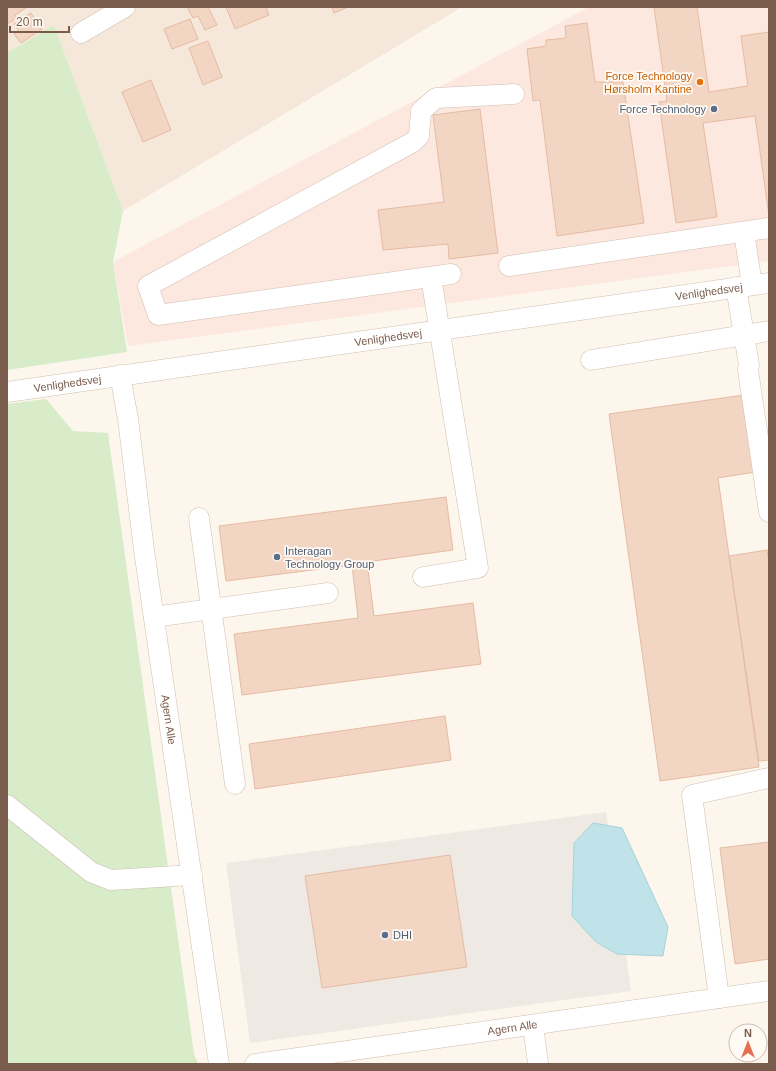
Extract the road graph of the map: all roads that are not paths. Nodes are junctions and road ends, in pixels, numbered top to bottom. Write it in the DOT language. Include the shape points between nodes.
graph roads {
  1 [pos="125,7"];
  2 [pos="81,33"];
  3 [pos="514,94"];
  4 [pos="769,228"];
  5 [pos="744,232"];
  6 [pos="509,266"];
  7 [pos="450,274"];
  8 [pos="431,277"];
  9 [pos="752,285"];
  10 [pos="440,330"];
  11 [pos="769,331"];
  12 [pos="744,335"];
  13 [pos="591,360"];
  14 [pos="120,375"];
  15 [pos="7,392"];
  16 [pos="761,399"];
  17 [pos="765,456"];
  18 [pos="769,512"];
  19 [pos="200,518"];
  20 [pos="423,577"];
  21 [pos="328,593"];
  22 [pos="212,609"];
  23 [pos="154,617"];
  24 [pos="769,778"];
  25 [pos="236,784"];
  26 [pos="7,805"];
  27 [pos="192,875"];
  28 [pos="769,991"];
  29 [pos="719,998"];
  30 [pos="533,1025"];
  31 [pos="316,1060"];
  32 [pos="220,1064"];
  33 [pos="255,1064"];
  34 [pos="538,1064"];
  1 -- 2 [label="street"];
  3 -- 8 [label="street" via="436,98 421,111 419,136 413,142 148,286 158,315"];
  4 -- 5 [label="street"];
  5 -- 6 [label="street"];
  5 -- 9 [label="street"];
  7 -- 8 [label="street"];
  8 -- 10 [label="street"];
  9 -- 10 [label="street, Venlighedsvej"];
  9 -- 12 [label="street"];
  10 -- 14 [label="street, Venlighedsvej"];
  10 -- 20 [label="street" via="478,568"];
  11 -- 12 [label="street"];
  12 -- 13 [label="street"];
  12 -- 16 [label="street" via="748,370"];
  14 -- 15 [label="street, Venlighedsvej"];
  14 -- 23 [label="street, Agern Alle"];
  16 -- 17 [label="street"];
  17 -- 18 [label="street"];
  19 -- 22 [label="street"];
  21 -- 22 [label="street"];
  22 -- 23 [label="street"];
  22 -- 25 [label="street"];
  23 -- 27 [label="street, Agern Alle"];
  24 -- 29 [label="street" via="692,795"];
  26 -- 27 [label="street" via="91,872 111,880"];
  27 -- 32 [label="street, Agern Alle"];
  28 -- 29 [label="street, Agern Alle"];
  29 -- 30 [label="street, Agern Alle"];
  30 -- 31 [label="street, Agern Alle"];
  30 -- 34 [label="street"];
  31 -- 33 [label="street, Agern Alle"];
}
